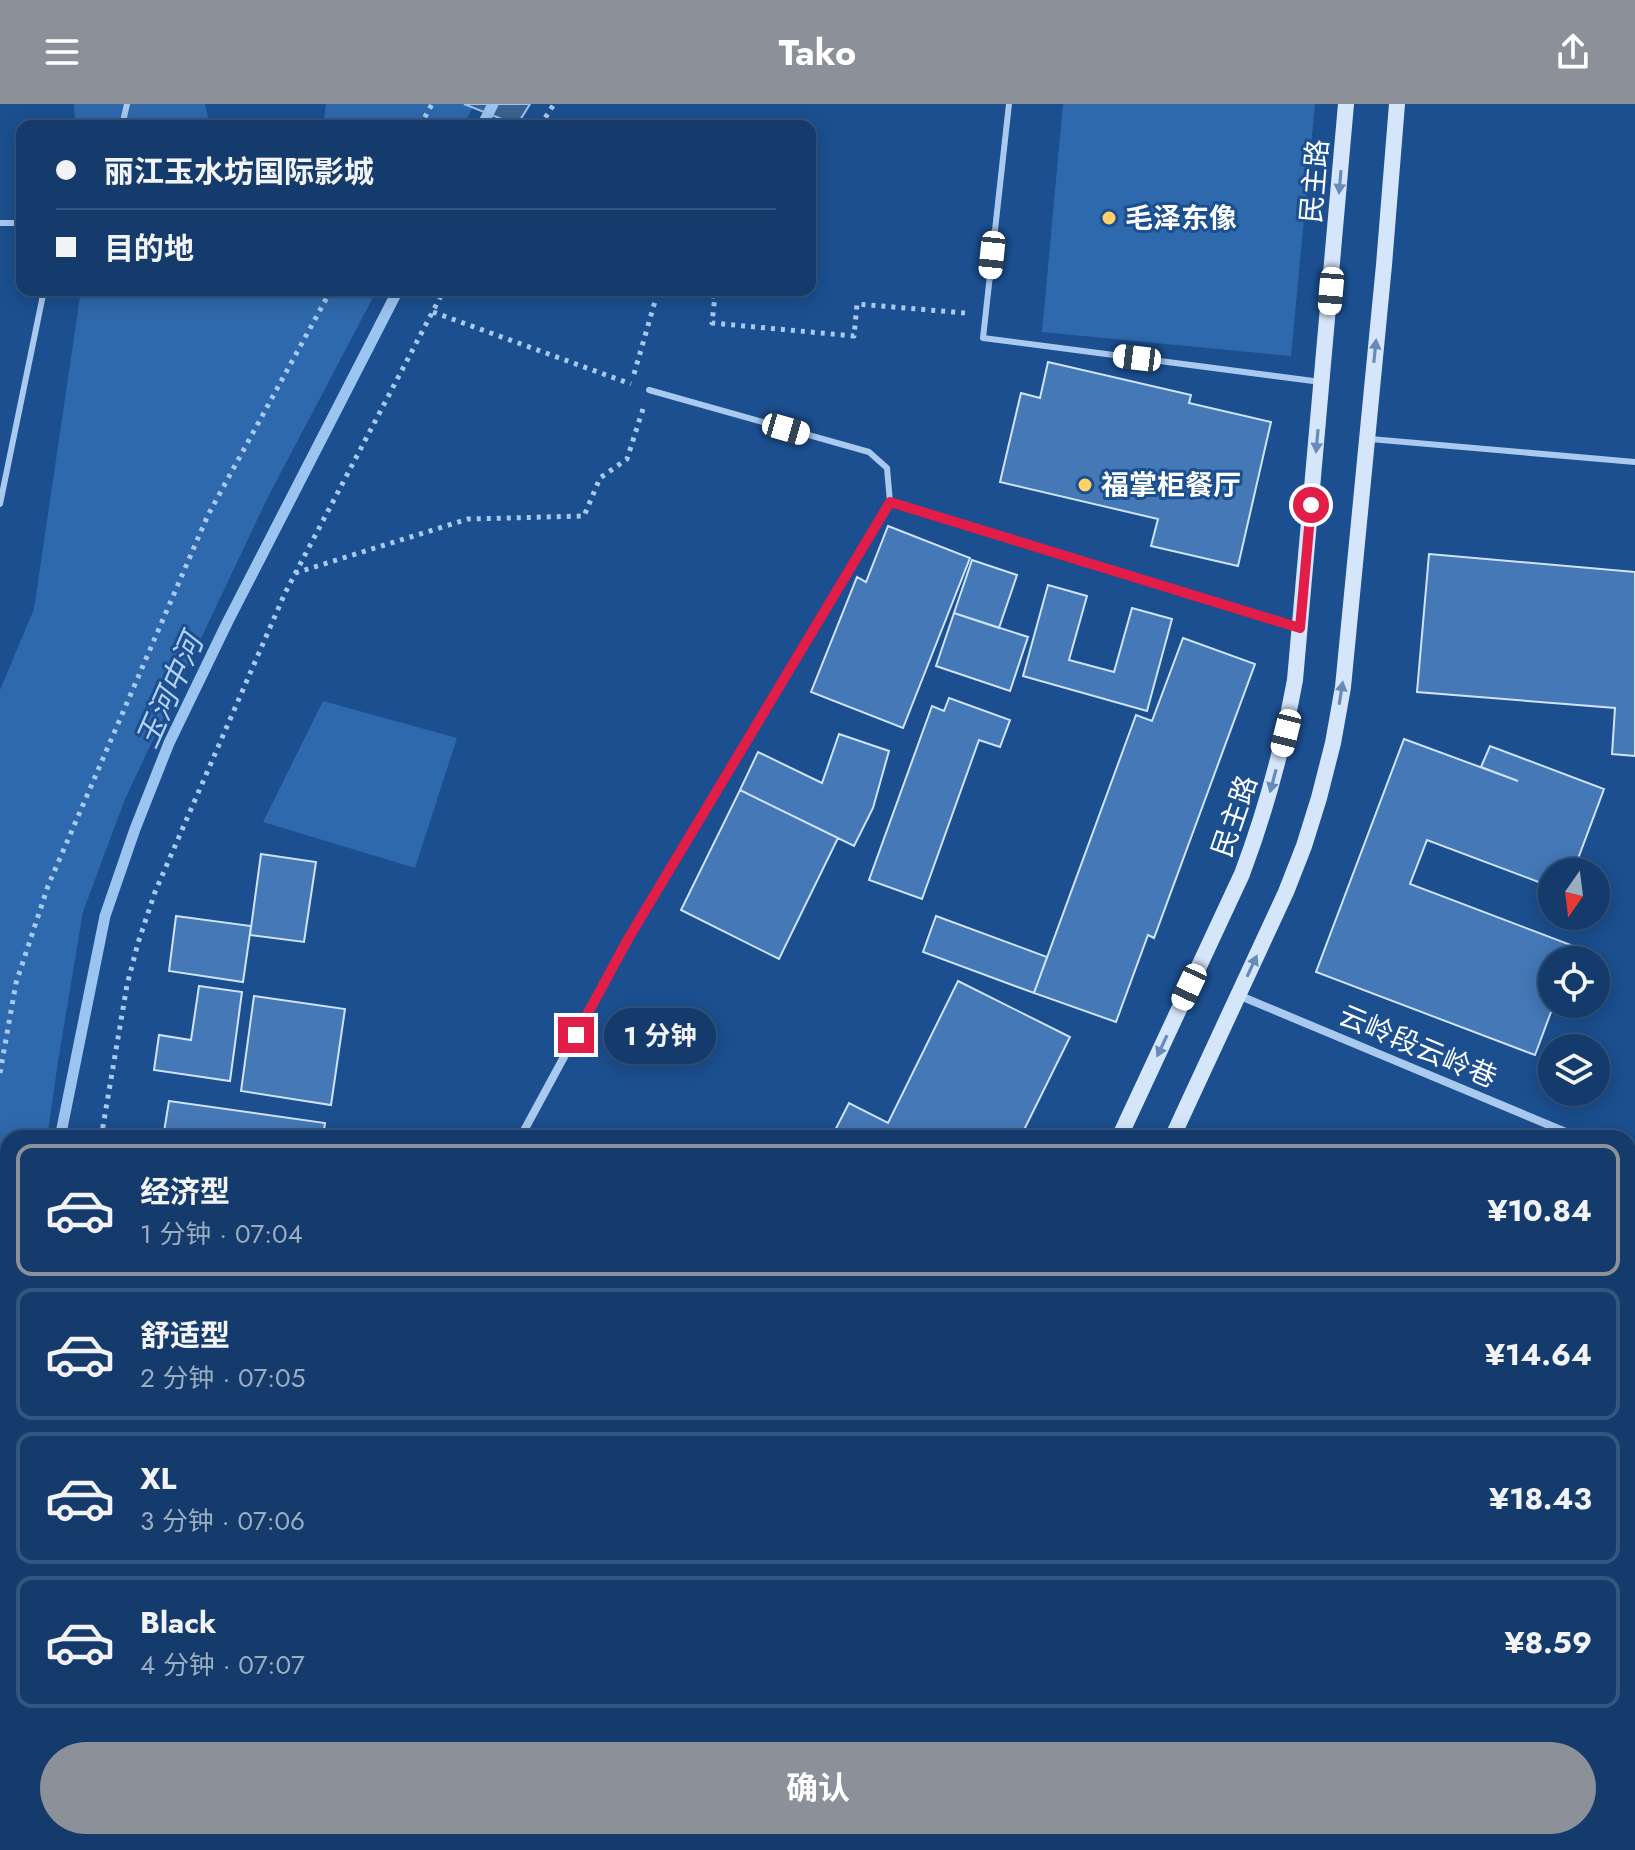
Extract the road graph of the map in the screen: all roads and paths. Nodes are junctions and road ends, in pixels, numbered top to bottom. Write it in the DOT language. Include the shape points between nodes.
graph roads {
  1 [pos="1009,104"];
  2 [pos="1346,104"];
  3 [pos="1397,104"];
  4 [pos="43,296"];
  5 [pos="328,296"];
  6 [pos="441,296"];
  7 [pos="657,296"];
  8 [pos="715,296"];
  9 [pos="433,312"];
  10 [pos="986,315"];
  11 [pos="1323,382"];
  12 [pos="631,384"];
  13 [pos="649,390"];
  14 [pos="1367,438"];
  15 [pos="1635,462"];
  16 [pos="890,502"];
  17 [pos="0,504"];
  18 [pos="295,573"];
  19 [pos="1300,628"];
  20 [pos="1238,995"];
  21 [pos="0,1073"];
  22 [pos="102,1130"];
  23 [pos="524,1130"];
  24 [pos="1123,1130"];
  25 [pos="1176,1130"];
  26 [pos="1561,1130"];
  1 -- 10 [label="lane"];
  2 -- 11 [label="main road, 民主路, one-way"];
  14 -- 3 [label="main road, one-way"];
  4 -- 17 [label="lane"];
  5 -- 21 [label="path" via="208,515 48,886 16,983"];
  6 -- 9 [label="path"];
  7 -- 12 [label="path"];
  8 -- 10 [label="path" via="712,323 854,336 857,304"];
  9 -- 12 [label="path"];
  9 -- 18 [label="path"];
  10 -- 11 [label="lane" via="983,338"];
  11 -- 19 [label="main road, 民主路, one-way"];
  12 -- 13 [label="path"];
  13 -- 16 [label="lane" via="869,452 887,468"];
  13 -- 18 [label="path" via="627,459 600,478 584,516 468,519"];
  14 -- 15 [label="lane"];
  20 -- 14 [label="main road, one-way" via="1304,846 1333,743"];
  16 -- 19 [label="street"];
  16 -- 23 [label="street" via="628,939"];
  18 -- 22 [label="path" via="155,892 127,985"];
  19 -- 24 [label="main road, 民主路, one-way" via="1286,733 1259,830"];
  20 -- 25 [label="main road"];
  20 -- 26 [label="street, 云岭段云岭巷"];
}
